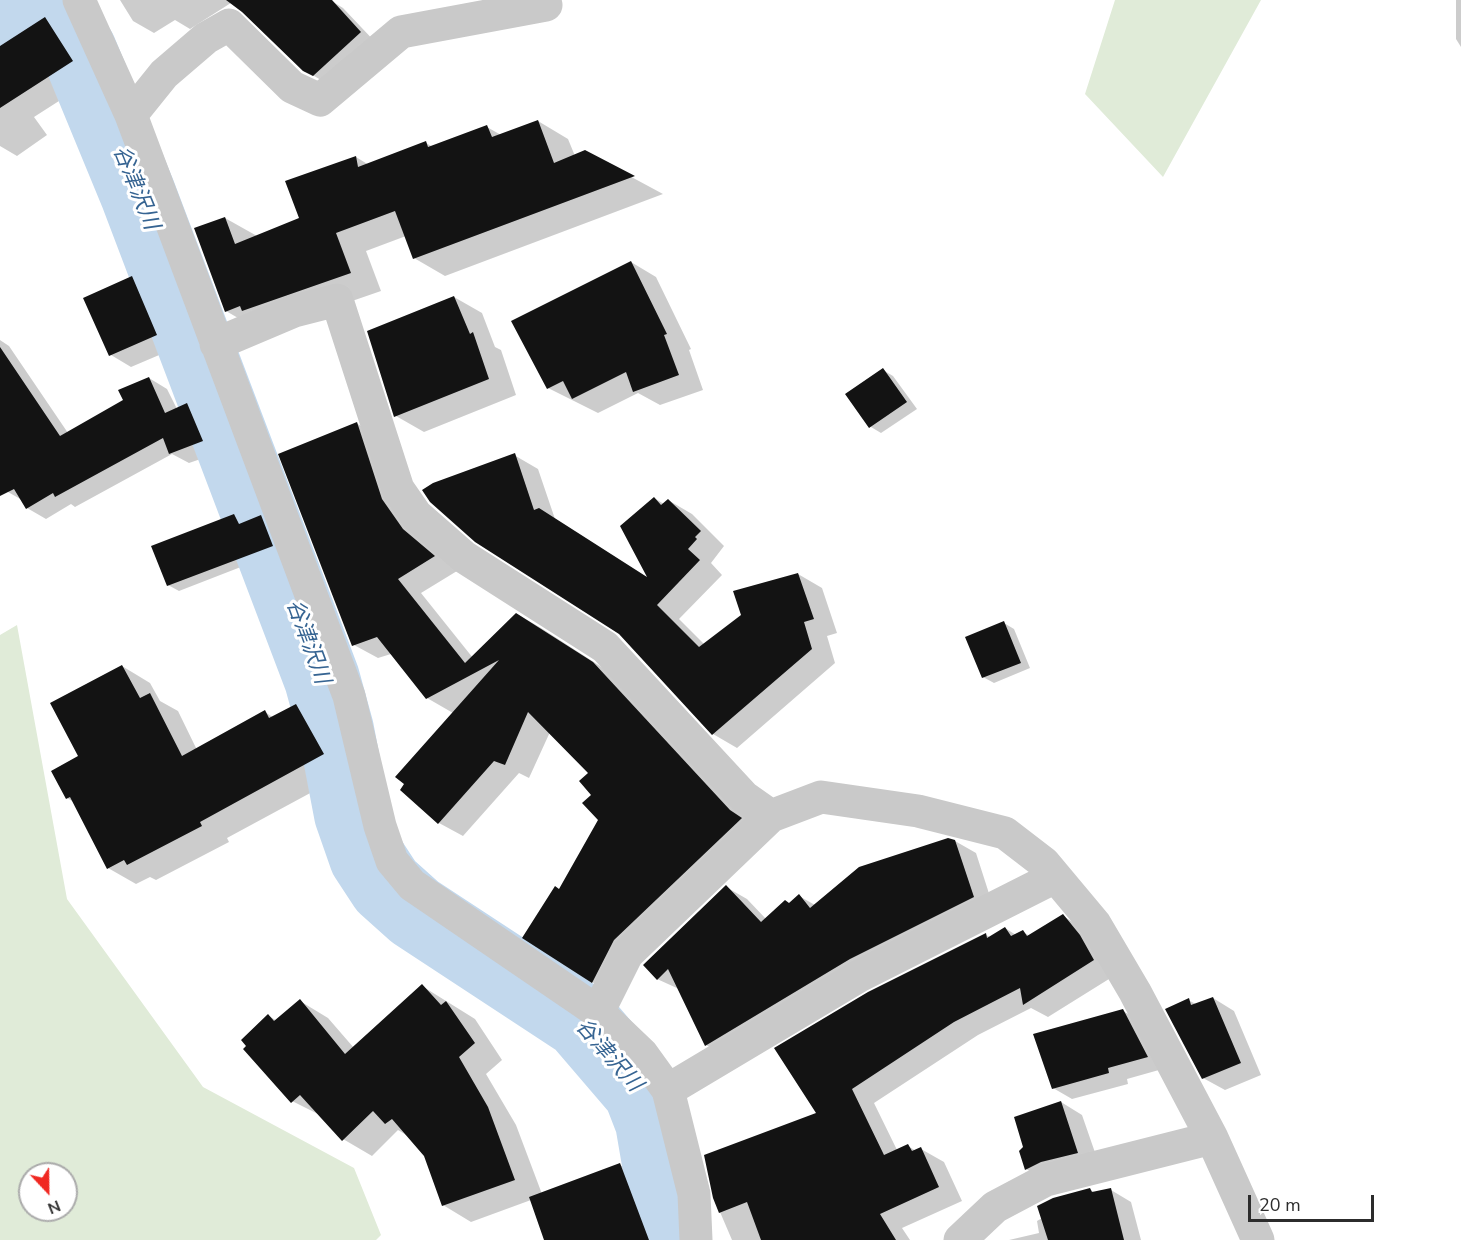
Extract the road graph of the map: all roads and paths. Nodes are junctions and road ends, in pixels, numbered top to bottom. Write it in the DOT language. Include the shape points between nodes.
graph roads {
  1 [pos="79,0"];
  2 [pos="546,5"];
  3 [pos="131,115"];
  4 [pos="216,344"];
  5 [pos="771,816"];
  6 [pos="1055,877"];
  7 [pos="598,1012"];
  8 [pos="668,1090"];
  9 [pos="1212,1138"];
  10 [pos="696,1240"];
  11 [pos="960,1240"];
  12 [pos="1258,1240"];
  1 -- 3 [label="street"];
  2 -- 3 [label="street" via="400,32 320,100 292,87 229,25 206,38 164,74"];
  3 -- 4 [label="street"];
  4 -- 5 [label="street" via="294,310 337,300 399,489 416,515 464,556 605,647 744,797"];
  4 -- 7 [label="street" via="349,696 392,861 412,885"];
  5 -- 6 [label="street" via="821,797 918,811 1005,833 1044,863"];
  5 -- 7 [label="street" via="627,954"];
  6 -- 8 [label="street" via="859,976"];
  6 -- 9 [label="street" via="1095,924"];
  7 -- 8 [label="street" via="642,1054"];
  8 -- 10 [label="street" via="694,1194"];
  9 -- 11 [label="street" via="1046,1180 995,1207"];
  9 -- 12 [label="street"];
}
